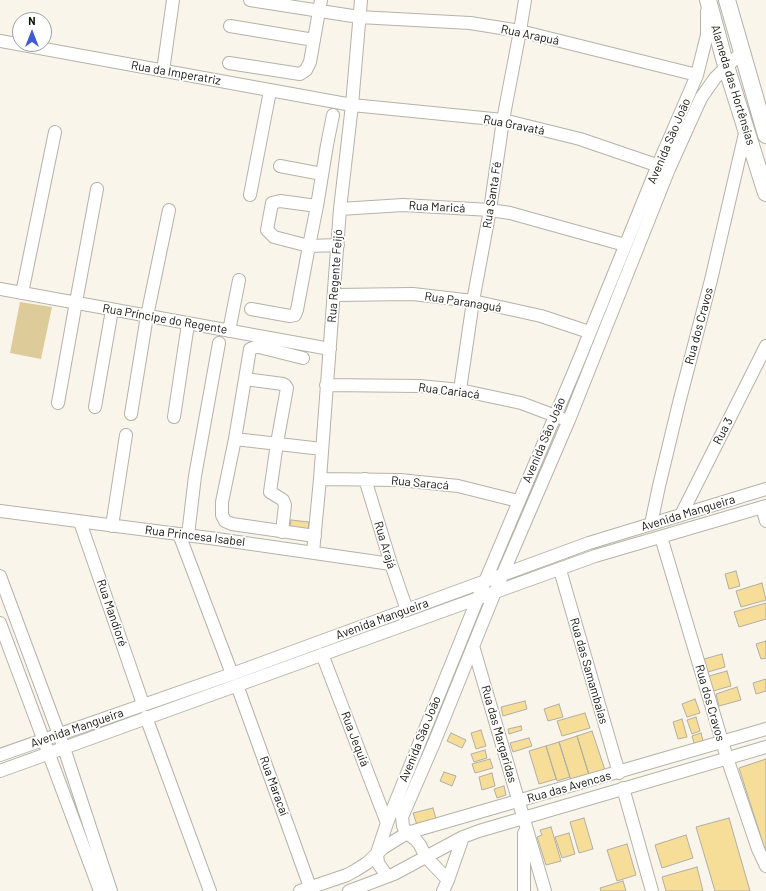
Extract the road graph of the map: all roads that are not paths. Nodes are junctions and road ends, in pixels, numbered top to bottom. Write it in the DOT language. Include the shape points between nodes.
graph roads {
  1 [pos="173,0"];
  2 [pos="250,0"];
  3 [pos="361,0"];
  4 [pos="525,0"];
  5 [pos="708,0"];
  6 [pos="727,0"];
  7 [pos="320,5"];
  8 [pos="359,17"];
  9 [pos="230,26"];
  10 [pos="520,31"];
  11 [pos="314,40"];
  12 [pos="0,41"];
  13 [pos="742,52"];
  14 [pos="229,63"];
  15 [pos="726,66"];
  16 [pos="163,71"];
  17 [pos="697,75"];
  18 [pos="270,91"];
  19 [pos="352,105"];
  20 [pos="333,115"];
  21 [pos="503,120"];
  22 [pos="746,127"];
  23 [pos="55,132"];
  24 [pos="766,135"];
  25 [pos="280,166"];
  26 [pos="664,167"];
  27 [pos="322,174"];
  28 [pos="97,189"];
  29 [pos="766,193"];
  30 [pos="250,195"];
  31 [pos="317,206"];
  32 [pos="340,209"];
  33 [pos="169,210"];
  34 [pos="490,210"];
  35 [pos="338,245"];
  36 [pos="625,245"];
  37 [pos="309,246"];
  38 [pos="238,280"];
  39 [pos="0,289"];
  40 [pos="22,293"];
  41 [pos="334,296"];
  42 [pos="473,301"];
  43 [pos="76,302"];
  44 [pos="251,309"];
  45 [pos="112,310"];
  46 [pos="147,316"];
  47 [pos="188,324"];
  48 [pos="229,331"];
  49 [pos="589,332"];
  50 [pos="219,343"];
  51 [pos="766,346"];
  52 [pos="330,349"];
  53 [pos="303,358"];
  54 [pos="245,379"];
  55 [pos="326,385"];
  56 [pos="460,390"];
  57 [pos="58,403"];
  58 [pos="95,407"];
  59 [pos="131,414"];
  60 [pos="555,415"];
  61 [pos="174,417"];
  62 [pos="569,420"];
  63 [pos="126,435"];
  64 [pos="235,438"];
  65 [pos="277,444"];
  66 [pos="322,448"];
  67 [pos="320,479"];
  68 [pos="365,479"];
  69 [pos="766,489"];
  70 [pos="518,501"];
  71 [pos="764,506"];
  72 [pos="0,511"];
  73 [pos="681,515"];
  74 [pos="766,521"];
  75 [pos="80,522"];
  76 [pos="651,524"];
  77 [pos="112,526"];
  78 [pos="282,532"];
  79 [pos="184,535"];
  80 [pos="315,536"];
  81 [pos="661,536"];
  82 [pos="313,552"];
  83 [pos="391,564"];
  84 [pos="560,570"];
  85 [pos="503,574"];
  86 [pos="0,576"];
  87 [pos="485,580"];
  88 [pos="495,592"];
  89 [pos="478,598"];
  90 [pos="4,599"];
  91 [pos="407,610"];
  92 [pos="0,623"];
  93 [pos="473,646"];
  94 [pos="322,654"];
  95 [pos="232,674"];
  96 [pos="237,685"];
  97 [pos="143,704"];
  98 [pos="146,717"];
  99 [pos="764,730"];
  100 [pos="59,734"];
  101 [pos="44,739"];
  102 [pos="722,743"];
  103 [pos="766,743"];
  104 [pos="766,746"];
  105 [pos="64,748"];
  106 [pos="49,753"];
  107 [pos="0,755"];
  108 [pos="727,758"];
  109 [pos="0,771"];
  110 [pos="619,773"];
  111 [pos="573,785"];
  112 [pos="623,788"];
  113 [pos="519,801"];
  114 [pos="576,802"];
  115 [pos="524,818"];
  116 [pos="387,823"];
  117 [pos="407,833"];
  118 [pos="463,837"];
  119 [pos="377,853"];
  120 [pos="426,857"];
  121 [pos="766,866"];
  122 [pos="387,876"];
  123 [pos="448,880"];
  124 [pos="305,889"];
  125 [pos="100,891"];
  126 [pos="111,891"];
  127 [pos="210,891"];
  128 [pos="349,891"];
  129 [pos="443,891"];
  130 [pos="524,891"];
  131 [pos="545,891"];
  132 [pos="652,891"];
  1 -- 16 [label="street"];
  2 -- 7 [label="street, Rua Arapuá"];
  3 -- 8 [label="street, Rua Regente Feijó"];
  4 -- 10 [label="street, Rua Santa Fé"];
  5 -- 15 [label="main road, Alameda das Hortênsias"];
  5 -- 17 [label="street, Avenida São João" via="707,35"];
  6 -- 13 [label="main road, Alameda das Hortênsias"];
  7 -- 8 [label="street, Rua Arapuá"];
  7 -- 11 [label="street"];
  8 -- 10 [label="street, Rua Arapuá" via="470,23"];
  8 -- 19 [label="street, Rua Regente Feijó"];
  9 -- 11 [label="street"];
  10 -- 17 [label="street, Rua Arapuá"];
  10 -- 21 [label="street, Rua Santa Fé"];
  11 -- 14 [label="street" via="310,62 306,70 300,74"];
  12 -- 16 [label="street, Rua da Imperatriz"];
  13 -- 15 [label="street, Avenida São João"];
  13 -- 24 [label="main road, Alameda das Hortênsias"];
  15 -- 22 [label="main road, Alameda das Hortênsias"];
  15 -- 26 [label="street, Avenida São João" via="701,98"];
  16 -- 18 [label="street, Rua da Imperatriz"];
  17 -- 26 [label="street, Avenida São João"];
  18 -- 19 [label="street, Rua da Imperatriz"];
  18 -- 30 [label="street"];
  19 -- 21 [label="street, Rua Gravatá"];
  19 -- 32 [label="street, Rua Regente Feijó"];
  20 -- 27 [label="street"];
  21 -- 26 [label="street, Rua Gravatá" via="580,139"];
  21 -- 34 [label="street, Rua Santa Fé"];
  22 -- 29 [label="main road, Alameda das Hortênsias"];
  22 -- 76 [label="street, Rua dos Cravos"];
  23 -- 40 [label="street"];
  25 -- 27 [label="street"];
  26 -- 36 [label="street, Avenida São João"];
  26 -- 62 [label="street, Avenida São João"];
  27 -- 31 [label="street"];
  28 -- 43 [label="street"];
  31 -- 37 [label="street"];
  31 -- 37 [label="street" via="272,203 269,214 267,230 274,237"];
  32 -- 34 [label="street, Rua Maricá" via="403,205"];
  32 -- 35 [label="street, Rua Regente Feijó"];
  33 -- 46 [label="street"];
  34 -- 36 [label="street, Rua Maricá" via="510,213"];
  34 -- 42 [label="street, Rua Santa Fé"];
  35 -- 37 [label="street"];
  35 -- 41 [label="street, Rua Regente Feijó"];
  36 -- 49 [label="street, Avenida São João"];
  37 -- 44 [label="street" via="295,316"];
  38 -- 48 [label="street"];
  39 -- 40 [label="street, Rua Príncipe do Regente"];
  40 -- 43 [label="street, Rua Príncipe do Regente"];
  41 -- 42 [label="street, Rua Paranaguá" via="413,294"];
  41 -- 52 [label="street, Rua Regente Feijó"];
  42 -- 49 [label="street, Rua Paranaguá" via="541,316"];
  42 -- 56 [label="street, Rua Santa Fé"];
  43 -- 45 [label="street, Rua Príncipe do Regente"];
  43 -- 57 [label="street"];
  45 -- 46 [label="street, Rua Príncipe do Regente"];
  45 -- 58 [label="street"];
  46 -- 47 [label="street, Rua Príncipe do Regente"];
  46 -- 59 [label="street"];
  47 -- 48 [label="street, Rua Príncipe do Regente"];
  47 -- 61 [label="street"];
  48 -- 52 [label="street, Rua Príncipe do Regente"];
  49 -- 60 [label="street, Avenida São João"];
  50 -- 79 [label="street"];
  51 -- 73 [label="street, Rua 3"];
  52 -- 55 [label="street, Rua Regente Feijó"];
  53 -- 54 [label="street" via="255,347 250,349"];
  54 -- 64 [label="street"];
  54 -- 65 [label="street" via="283,384 287,388"];
  55 -- 56 [label="street, Rua Cariacá" via="420,386"];
  55 -- 66 [label="street, Rua Regente Feijó"];
  56 -- 60 [label="street, Rua Cariacá" via="521,403"];
  60 -- 62 [label="street, Rua Cariacá"];
  60 -- 70 [label="street, Avenida São João"];
  62 -- 85 [label="street, Avenida São João"];
  63 -- 77 [label="street"];
  64 -- 65 [label="street"];
  64 -- 78 [label="street" via="222,502 222,515 232,524"];
  65 -- 66 [label="street"];
  65 -- 78 [label="street" via="270,492 283,500 285,505"];
  66 -- 67 [label="street, Rua Regente Feijó"];
  67 -- 68 [label="street, Rua Saracá"];
  67 -- 80 [label="street, Rua Regente Feijó"];
  68 -- 70 [label="street, Rua Saracá" via="458,486"];
  68 -- 83 [label="street, Rua Arajá"];
  69 -- 73 [label="street, Avenida Mangueira"];
  70 -- 87 [label="street, Avenida São João"];
  71 -- 74 [label="street"];
  71 -- 81 [label="street, Avenida Mangueira"];
  72 -- 75 [label="street, Rua Princesa Isabel"];
  73 -- 76 [label="street, Avenida Mangueira"];
  75 -- 77 [label="street, Rua Princesa Isabel"];
  75 -- 97 [label="street, Rua Mandioré"];
  76 -- 85 [label="street, Avenida Mangueira"];
  77 -- 79 [label="street, Rua Princesa Isabel"];
  78 -- 80 [label="street"];
  79 -- 82 [label="street, Rua Princesa Isabel"];
  79 -- 95 [label="street"];
  80 -- 82 [label="street, Rua Regente Feijó"];
  81 -- 84 [label="street, Avenida Mangueira" via="595,556"];
  81 -- 102 [label="street, Rua dos Cravos"];
  82 -- 83 [label="street, Rua Princesa Isabel"];
  83 -- 91 [label="street, Rua Arajá"];
  84 -- 88 [label="street, Avenida Mangueira"];
  84 -- 110 [label="street, Rua das Samambaias"];
  85 -- 87 [label="street, Avenida Mangueira"];
  85 -- 88 [label="street, Avenida São João"];
  86 -- 90 [label="street"];
  87 -- 89 [label="street, Avenida São João"];
  87 -- 91 [label="street, Avenida Mangueira"];
  88 -- 89 [label="street, Avenida Mangueira"];
  88 -- 93 [label="street, Avenida São João"];
  89 -- 94 [label="street, Avenida Mangueira"];
  89 -- 116 [label="street, Avenida São João"];
  90 -- 100 [label="street"];
  91 -- 95 [label="street, Avenida Mangueira"];
  92 -- 101 [label="street"];
  93 -- 113 [label="street, Rua das Margaridas"];
  93 -- 117 [label="street, Avenida São João" via="402,817"];
  94 -- 96 [label="street, Avenida Mangueira"];
  94 -- 116 [label="street, Rua Jequiá"];
  95 -- 97 [label="street, Avenida Mangueira"];
  96 -- 98 [label="street, Avenida Mangueira"];
  96 -- 124 [label="street, Rua Maracaí"];
  97 -- 100 [label="street, Avenida Mangueira"];
  98 -- 105 [label="street, Avenida Mangueira"];
  98 -- 127 [label="street"];
  99 -- 102 [label="street, Rua das Avencas"];
  99 -- 103 [label="street"];
  100 -- 101 [label="street, Avenida Mangueira"];
  100 -- 105 [label="street"];
  101 -- 106 [label="street"];
  101 -- 107 [label="street, Avenida Mangueira"];
  102 -- 108 [label="street, Rua dos Cravos"];
  102 -- 110 [label="street, Rua das Avencas"];
  104 -- 108 [label="street, Rua das Avencas"];
  105 -- 106 [label="street, Avenida Mangueira"];
  105 -- 126 [label="street"];
  106 -- 109 [label="street, Avenida Mangueira"];
  106 -- 125 [label="street"];
  108 -- 112 [label="street, Rua das Avencas"];
  108 -- 121 [label="street, Rua dos Cravos"];
  110 -- 111 [label="street, Rua das Avencas"];
  111 -- 113 [label="street, Rua das Avencas"];
  111 -- 114 [label="street"];
  112 -- 114 [label="street, Rua das Avencas"];
  112 -- 132 [label="street"];
  113 -- 115 [label="street, Rua das Margaridas"];
  113 -- 117 [label="street, Rua das Avencas"];
  114 -- 115 [label="street, Rua das Avencas"];
  115 -- 118 [label="street, Rua das Avencas"];
  115 -- 130 [label="street"];
  115 -- 131 [label="street, Rua das Margaridas"];
  116 -- 119 [label="street, Avenida São João"];
  117 -- 119 [label="street, Rua das Avencas"];
  117 -- 120 [label="street" via="420,845"];
  118 -- 120 [label="street, Rua das Avencas"];
  118 -- 123 [label="street"];
  119 -- 122 [label="street" via="378,863"];
  119 -- 124 [label="street, Rua das Avencas" via="356,870"];
  120 -- 122 [label="street, Rua das Avencas"];
  120 -- 123 [label="street"];
  122 -- 128 [label="street, Rua das Avencas"];
  123 -- 129 [label="street"];
}
